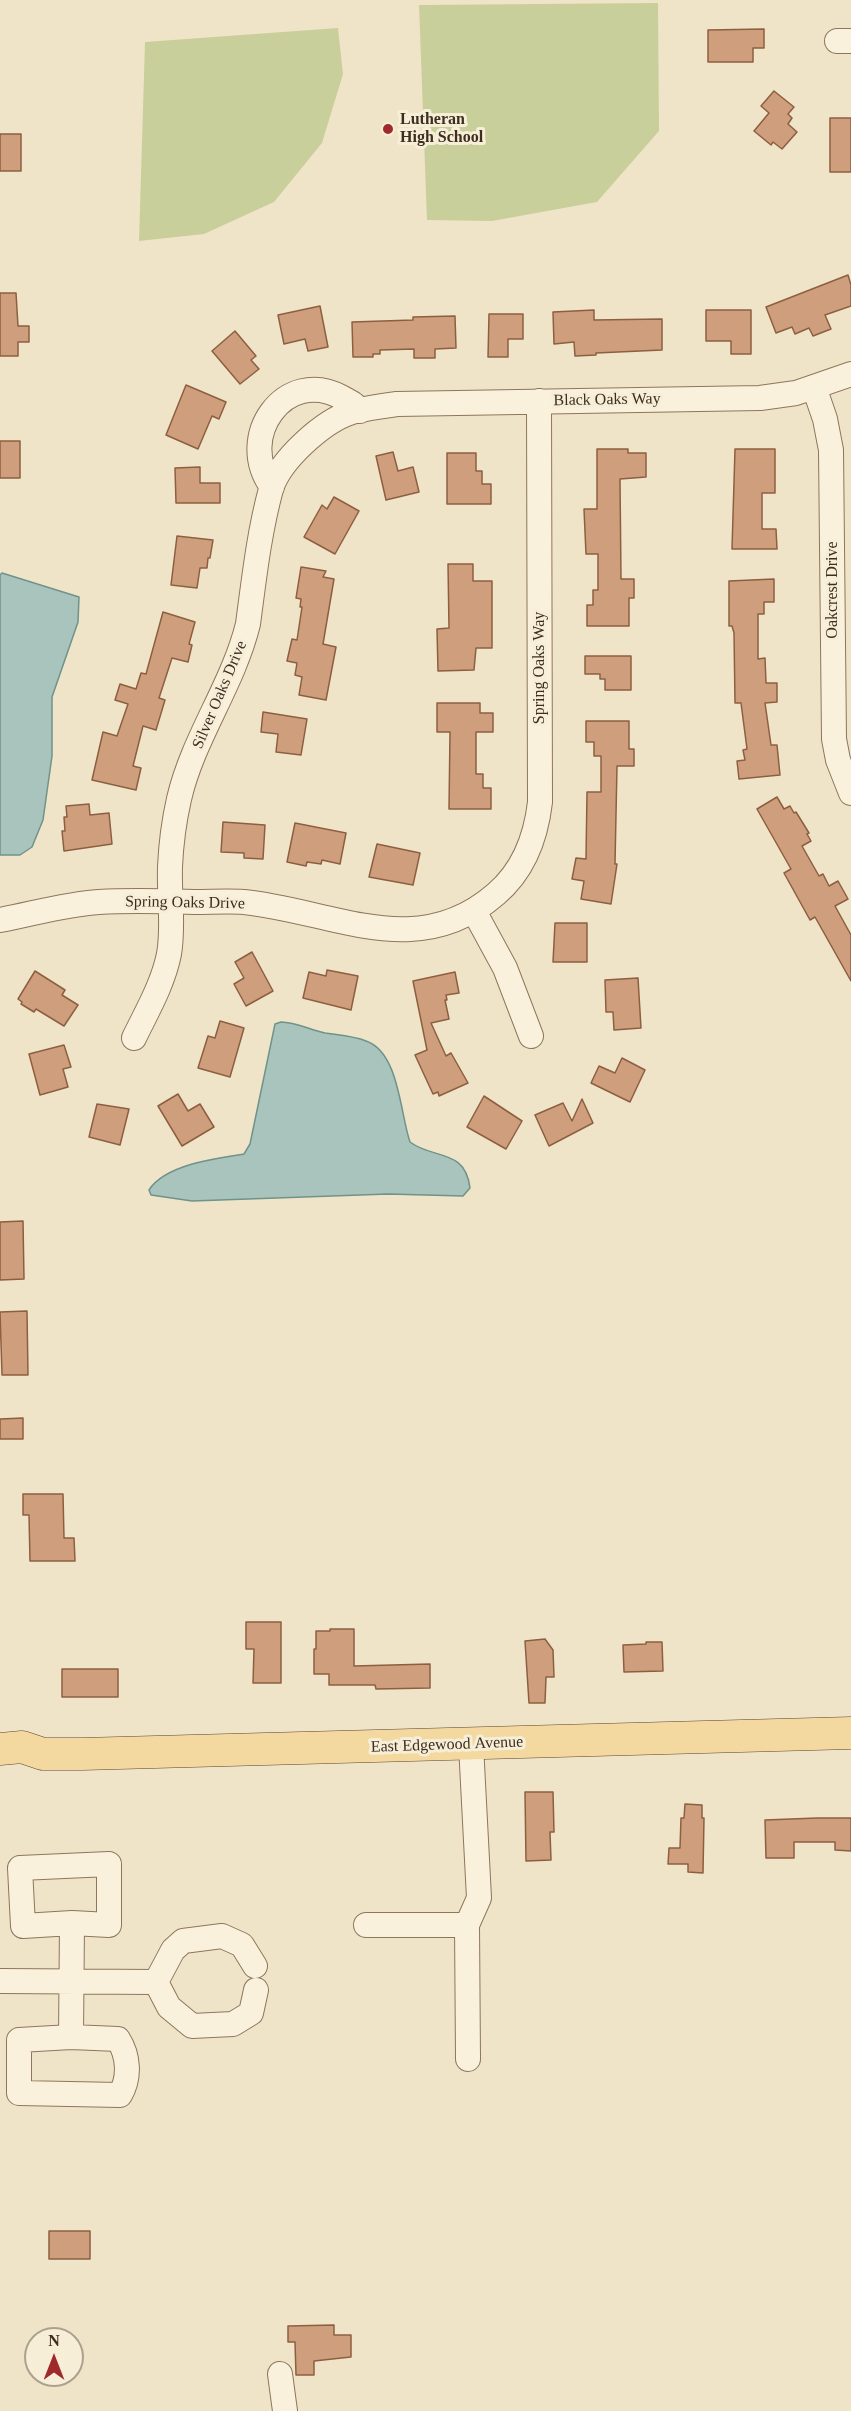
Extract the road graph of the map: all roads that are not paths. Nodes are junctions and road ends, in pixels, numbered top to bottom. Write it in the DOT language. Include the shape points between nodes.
graph roads {
  1 [pos="851,374"];
  2 [pos="814,387"];
  3 [pos="539,400"];
  4 [pos="360,411"];
  5 [pos="272,487"];
  6 [pos="842,647"];
  7 [pos="851,793"];
  8 [pos="170,901"];
  9 [pos="474,911"];
  10 [pos="0,920"];
  11 [pos="531,1036"];
  12 [pos="134,1038"];
  13 [pos="851,1733"];
  14 [pos="471,1744"];
  15 [pos="0,1749"];
  16 [pos="43,1754"];
  17 [pos="0,1764"];
  18 [pos="72,1923"];
  19 [pos="366,1925"];
  20 [pos="466,1925"];
  21 [pos="255,1966"];
  22 [pos="0,1981"];
  23 [pos="71,1981"];
  24 [pos="156,1982"];
  25 [pos="256,1990"];
  26 [pos="71,2037"];
  27 [pos="468,2059"];
  28 [pos="280,2374"];
  29 [pos="285,2411"];
  1 -- 2 [label="street, Black Oaks Way"];
  2 -- 3 [label="street, Black Oaks Way" via="760,398"];
  2 -- 6 [label="street, Oakcrest Drive" via="831,450"];
  3 -- 4 [label="street, Black Oaks Way" via="397,404"];
  3 -- 9 [label="street, Spring Oaks Way" via="539,811 533,840 520,866 503,888"];
  4 -- 5 [label="street, Silver Oaks Drive" via="317,431 289,460"];
  4 -- 5 [label="street" via="338,396 311,390 279,404 262,426 258,447 262,470"];
  5 -- 8 [label="street, Silver Oaks Drive" via="243,642 179,799 171,847"];
  6 -- 7 [label="street, Oakcrest Drive" via="834,739"];
  8 -- 9 [label="street, Spring Oaks Drive" via="257,904 384,929 421,930"];
  8 -- 10 [label="street, Spring Oaks Drive" via="98,902"];
  8 -- 12 [label="street, Silver Oaks Drive" via="170,942 164,972"];
  9 -- 11 [label="street" via="505,968"];
  13 -- 14 [label="main road, East Edgewood Avenue"];
  14 -- 16 [label="main road, East Edgewood Avenue"];
  14 -- 20 [label="street" via="479,1898"];
  15 -- 16 [label="main road" via="22,1747"];
  16 -- 17 [label="main road" via="23,1763"];
  18 -- 23 [label="street"];
  19 -- 20 [label="street"];
  20 -- 27 [label="street"];
  21 -- 24 [label="street" via="242,1945 222,1936 183,1941 173,1950"];
  22 -- 23 [label="street"];
  23 -- 24 [label="street"];
  23 -- 26 [label="street"];
  24 -- 25 [label="street" via="169,2007 192,2026 233,2024 251,2013"];
  26 -- 26 [label="street" via="19,2040 20,2093 120,2095 127,2084 126,2050 118,2039"];
  28 -- 29 [label="street"];
}
